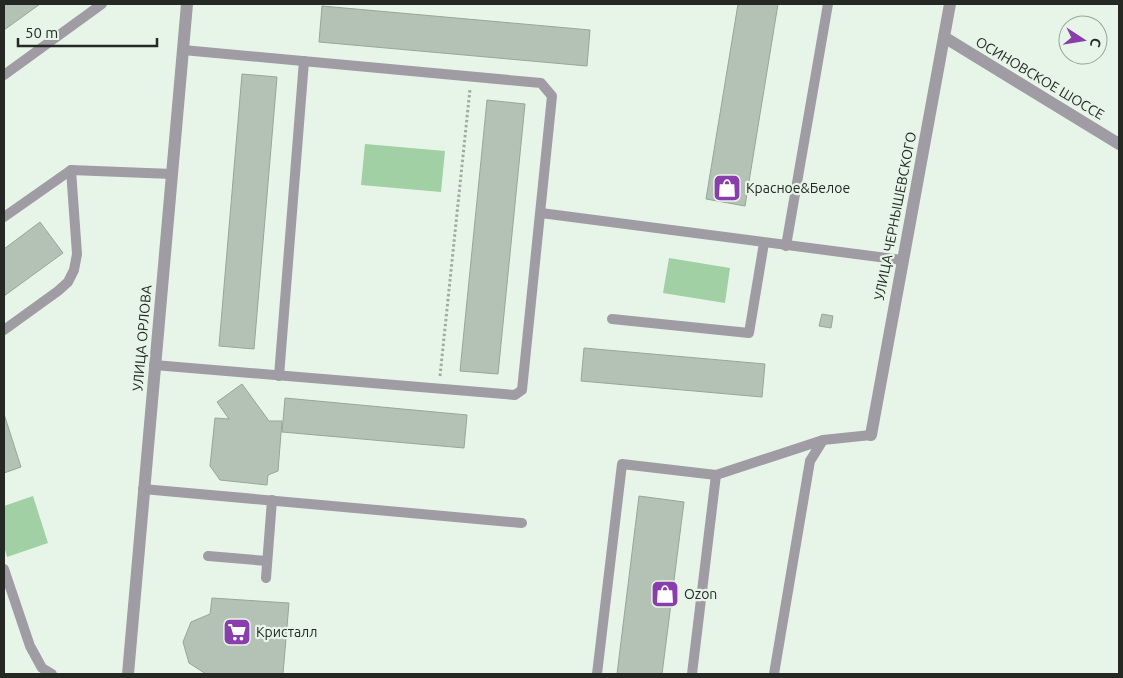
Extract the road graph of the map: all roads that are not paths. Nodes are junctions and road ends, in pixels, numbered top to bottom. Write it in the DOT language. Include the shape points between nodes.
graph roads {
  1 [pos="102,4"];
  2 [pos="187,4"];
  3 [pos="828,4"];
  4 [pos="950,4"];
  5 [pos="944,37"];
  6 [pos="183,50"];
  7 [pos="304,61"];
  8 [pos="4,75"];
  9 [pos="1119,144"];
  10 [pos="71,170"];
  11 [pos="172,174"];
  12 [pos="541,213"];
  13 [pos="4,218"];
  14 [pos="764,243"];
  15 [pos="786,246"];
  16 [pos="902,260"];
  17 [pos="612,319"];
  18 [pos="4,330"];
  19 [pos="154,365"];
  20 [pos="279,376"];
  21 [pos="871,435"];
  22 [pos="823,440"];
  23 [pos="716,475"];
  24 [pos="143,489"];
  25 [pos="272,500"];
  26 [pos="522,523"];
  27 [pos="208,556"];
  28 [pos="267,561"];
  29 [pos="4,569"];
  30 [pos="266,578"];
  31 [pos="52,674"];
  32 [pos="128,674"];
  33 [pos="597,674"];
  34 [pos="692,674"];
  35 [pos="774,674"];
  1 -- 8 [label="lane"];
  2 -- 6 [label="street, УЛИЦА ОРЛОВА"];
  3 -- 15 [label="lane"];
  4 -- 5 [label="street, УЛИЦА ЧЕРНЫШЕВСКОГО"];
  5 -- 9 [label="street, ОСИНОВСКОЕ ШОССЕ"];
  5 -- 16 [label="street, УЛИЦА ЧЕРНЫШЕВСКОГО"];
  6 -- 7 [label="lane"];
  6 -- 11 [label="street, УЛИЦА ОРЛОВА"];
  7 -- 12 [label="lane" via="541,83 552,96"];
  7 -- 20 [label="lane"];
  10 -- 11 [label="lane"];
  10 -- 13 [label="lane"];
  10 -- 18 [label="lane" via="77,254 74,270 68,282"];
  11 -- 19 [label="street, УЛИЦА ОРЛОВА"];
  12 -- 14 [label="lane"];
  12 -- 20 [label="lane" via="522,390 514,395"];
  14 -- 15 [label="lane"];
  14 -- 17 [label="lane" via="749,333"];
  15 -- 16 [label="lane"];
  16 -- 21 [label="street, УЛИЦА ЧЕРНЫШЕВСКОГО"];
  19 -- 20 [label="lane"];
  19 -- 24 [label="street, УЛИЦА ОРЛОВА"];
  21 -- 22 [label="lane"];
  22 -- 23 [label="lane"];
  22 -- 35 [label="lane" via="810,461"];
  23 -- 33 [label="lane" via="622,464"];
  23 -- 34 [label="lane"];
  24 -- 25 [label="lane"];
  24 -- 32 [label="street, УЛИЦА ОРЛОВА"];
  25 -- 26 [label="lane"];
  25 -- 28 [label="lane"];
  27 -- 28 [label="lane"];
  28 -- 30 [label="lane"];
  29 -- 31 [label="lane" via="30,646 42,668"];
}
